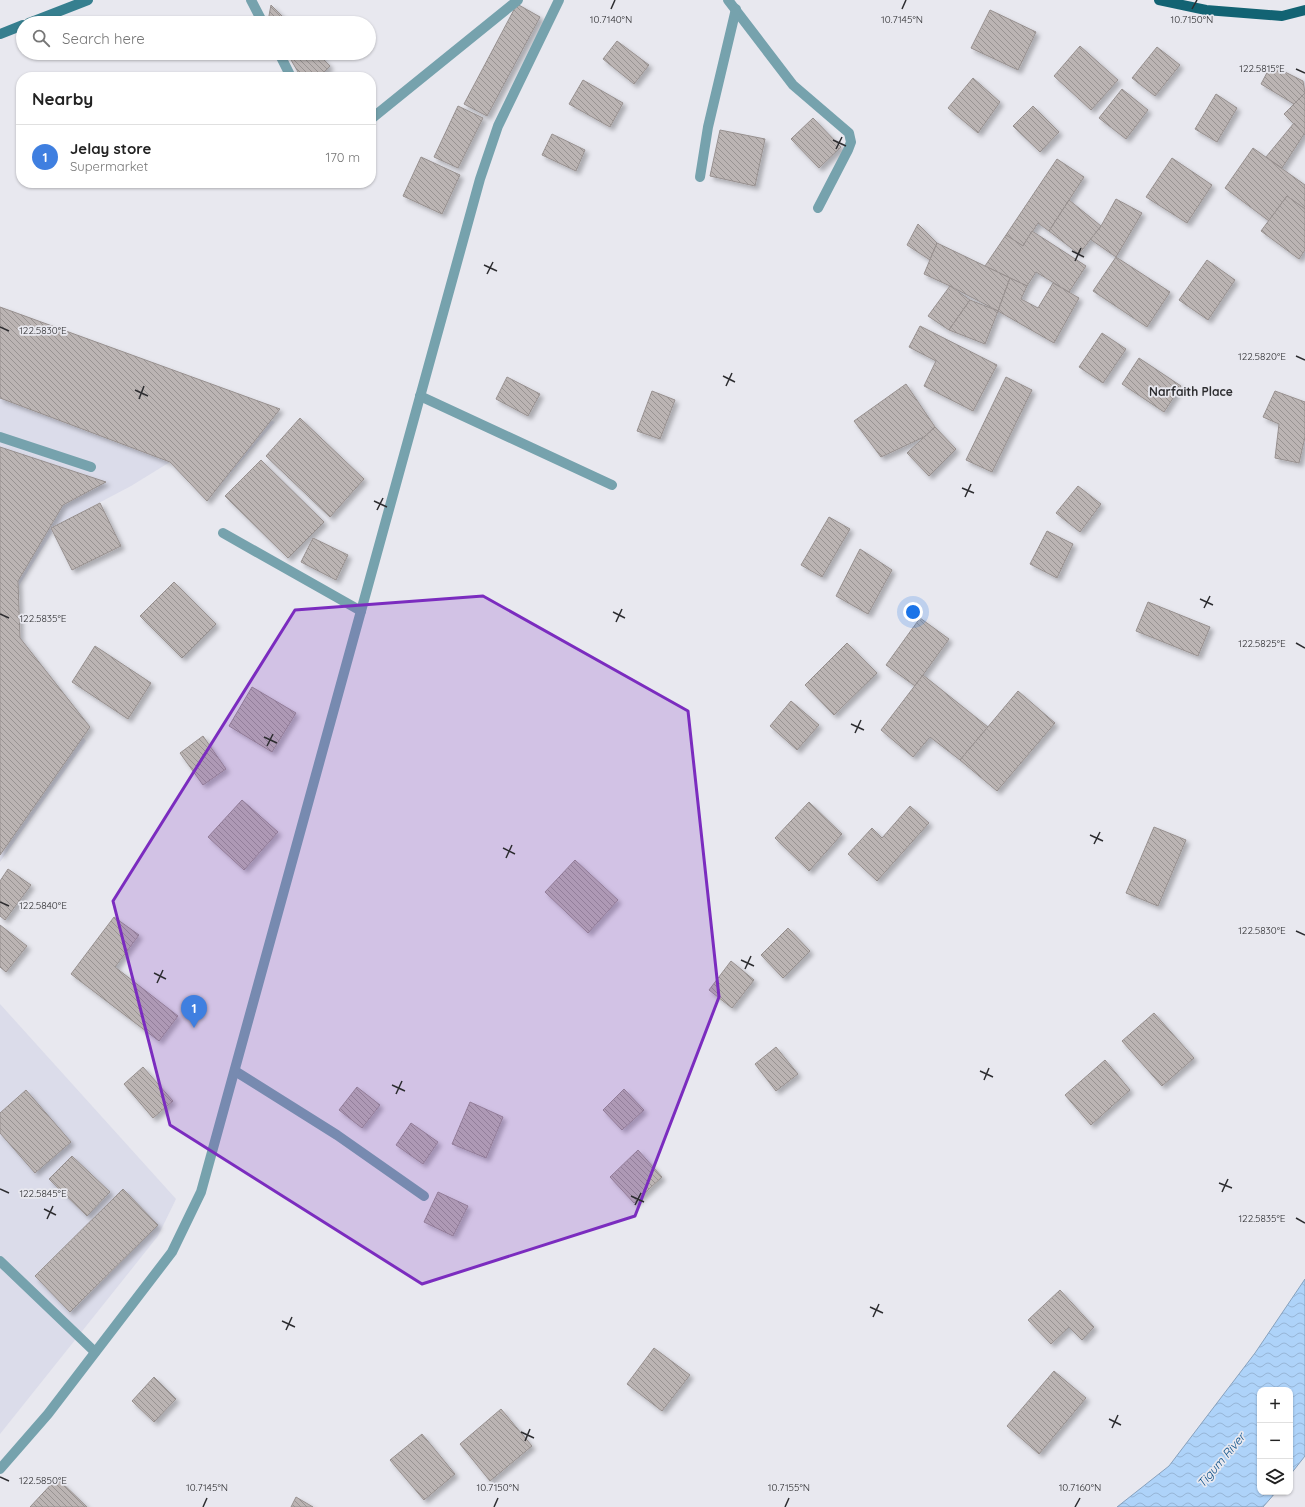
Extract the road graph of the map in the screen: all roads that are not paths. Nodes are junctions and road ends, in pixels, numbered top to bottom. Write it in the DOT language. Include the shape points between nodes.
graph roads {
  1 [pos="88,0"];
  2 [pos="251,0"];
  3 [pos="518,0"];
  4 [pos="559,0"];
  5 [pos="728,0"];
  6 [pos="1159,0"];
  7 [pos="736,9"];
  8 [pos="1305,10"];
  9 [pos="47,16"];
  10 [pos="259,16"];
  11 [pos="16,28"];
  12 [pos="0,34"];
  13 [pos="282,60"];
  14 [pos="288,72"];
  15 [pos="376,115"];
  16 [pos="700,177"];
  17 [pos="818,208"];
  18 [pos="420,396"];
  19 [pos="0,437"];
  20 [pos="91,467"];
  21 [pos="612,485"];
  22 [pos="223,533"];
  23 [pos="361,611"];
  24 [pos="235,1071"];
  25 [pos="424,1196"];
  26 [pos="0,1261"];
  27 [pos="95,1352"];
  28 [pos="0,1469"];
  1 -- 9 [label="main road"];
  2 -- 10 [label="street"];
  3 -- 15 [label="street"];
  4 -- 18 [label="street" via="498,126 480,179"];
  5 -- 7 [label="street"];
  6 -- 8 [label="main road" via="1206,10 1282,16"];
  7 -- 16 [label="street" via="708,127"];
  7 -- 17 [label="street" via="793,85 849,133 851,142 848,150"];
  11 -- 12 [label="main road"];
  13 -- 14 [label="street"];
  18 -- 21 [label="street"];
  18 -- 23 [label="street"];
  19 -- 20 [label="street"];
  22 -- 23 [label="street"];
  23 -- 24 [label="street"];
  24 -- 25 [label="street" via="337,1135"];
  24 -- 27 [label="street" via="201,1192 172,1252"];
  26 -- 27 [label="street"];
  27 -- 28 [label="street" via="48,1414"];
}
